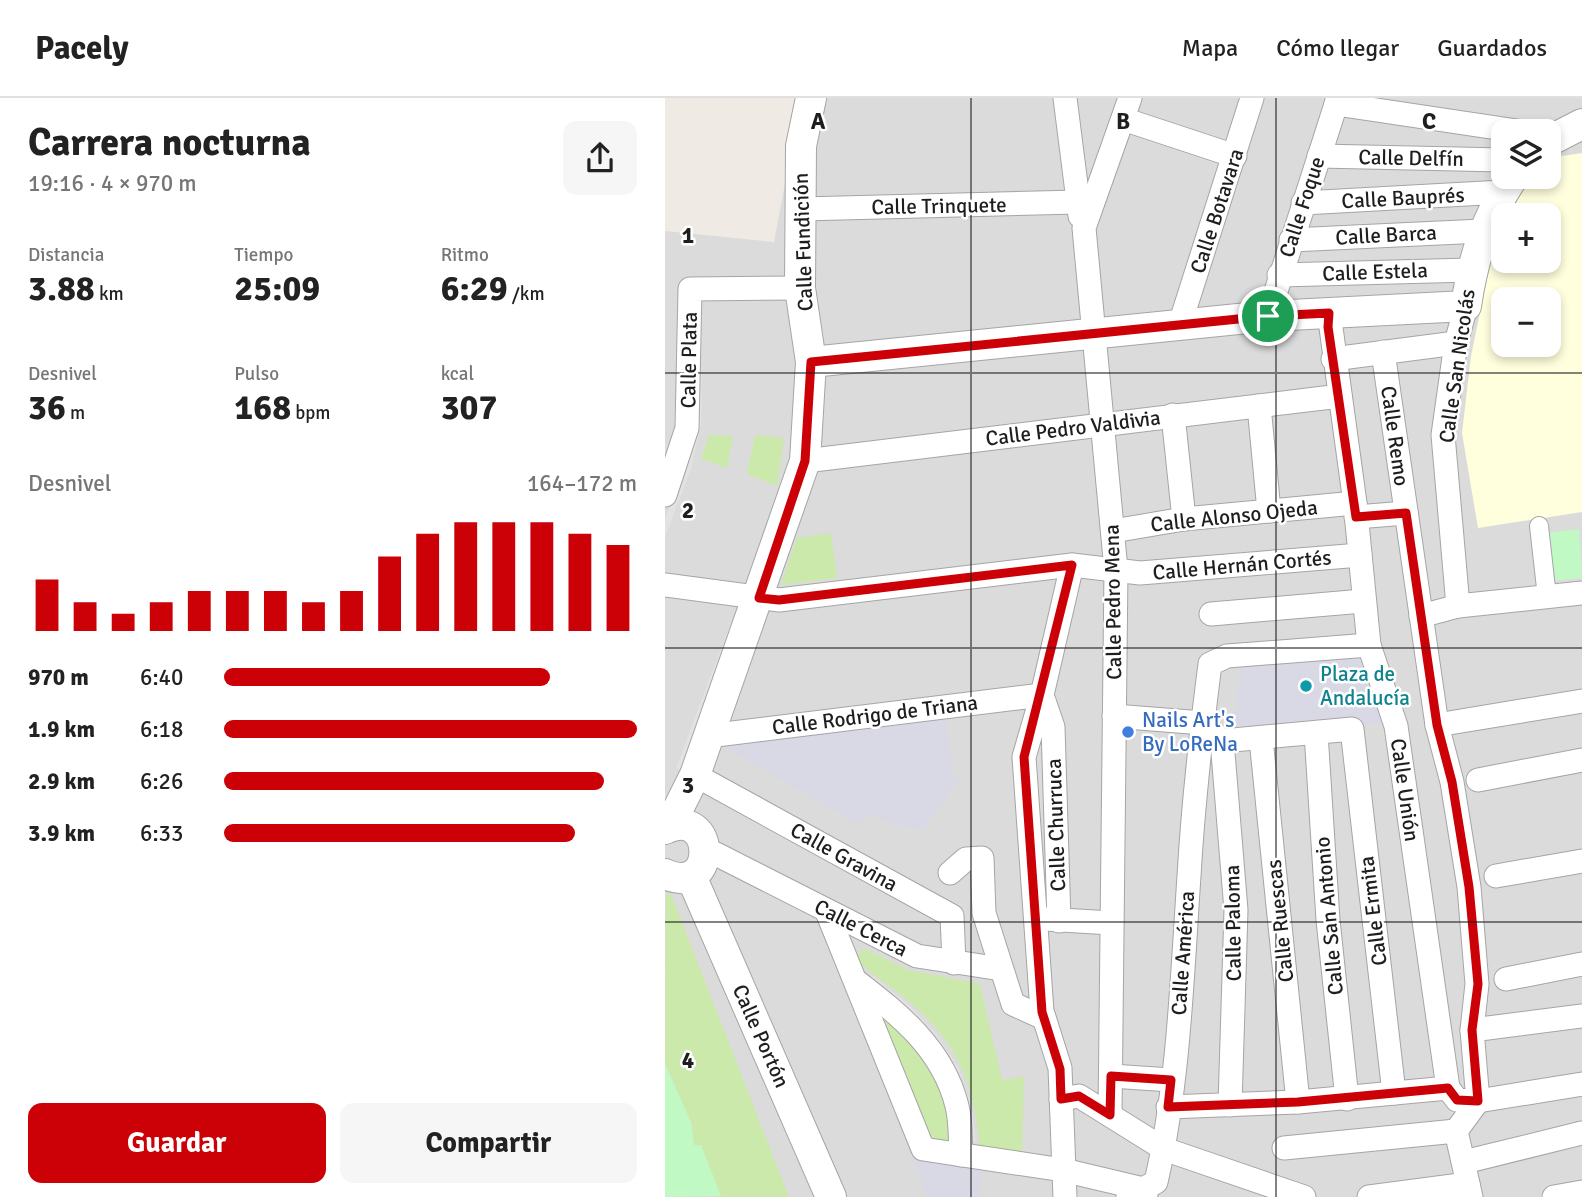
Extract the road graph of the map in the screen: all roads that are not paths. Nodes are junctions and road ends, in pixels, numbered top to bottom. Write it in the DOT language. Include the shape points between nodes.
graph roads {
  1 [pos="811,98"];
  2 [pos="1065,98"];
  3 [pos="1252,98"];
  4 [pos="1578,98"];
  5 [pos="1337,101"];
  6 [pos="1582,104"];
  7 [pos="1126,108"];
  8 [pos="1582,124"];
  9 [pos="1491,127"];
  10 [pos="1561,133"];
  11 [pos="1235,156"];
  12 [pos="1319,156"];
  13 [pos="1491,160"];
  14 [pos="1491,186"];
  15 [pos="1506,189"];
  16 [pos="1077,202"];
  17 [pos="1303,203"];
  18 [pos="801,209"];
  19 [pos="1084,228"];
  20 [pos="1482,231"];
  21 [pos="1291,240"];
  22 [pos="1471,270"];
  23 [pos="1279,275"];
  24 [pos="800,288"];
  25 [pos="1466,306"];
  26 [pos="1329,313"];
  27 [pos="1268,316"];
  28 [pos="1180,324"];
  29 [pos="1094,335"];
  30 [pos="1456,343"];
  31 [pos="1383,352"];
  32 [pos="1333,359"];
  33 [pos="811,362"];
  34 [pos="1340,396"];
  35 [pos="1259,406"];
  36 [pos="1173,415"];
  37 [pos="1104,426"];
  38 [pos="805,461"];
  39 [pos="665,495"];
  40 [pos="1356,510"];
  41 [pos="1269,512"];
  42 [pos="1406,513"];
  43 [pos="1184,519"];
  44 [pos="1539,526"];
  45 [pos="1113,531"];
  46 [pos="1360,555"];
  47 [pos="1072,565"];
  48 [pos="1116,570"];
  49 [pos="665,585"];
  50 [pos="1547,597"];
  51 [pos="759,598"];
  52 [pos="1581,600"];
  53 [pos="1363,601"];
  54 [pos="1458,606"];
  55 [pos="1211,614"];
  56 [pos="1421,616"];
  57 [pos="1369,645"];
  58 [pos="1042,695"];
  59 [pos="1582,701"];
  60 [pos="1114,716"];
  61 [pos="1202,723"];
  62 [pos="1437,725"];
  63 [pos="1316,733"];
  64 [pos="708,736"];
  65 [pos="1261,739"];
  66 [pos="1222,741"];
  67 [pos="1582,760"];
  68 [pos="695,775"];
  69 [pos="1478,780"];
  70 [pos="671,816"];
  71 [pos="1582,861"];
  72 [pos="687,870"];
  73 [pos="950,873"];
  74 [pos="1496,876"];
  75 [pos="827,912"];
  76 [pos="1035,918"];
  77 [pos="1059,921"];
  78 [pos="1111,923"];
  79 [pos="954,962"];
  80 [pos="1582,964"];
  81 [pos="1001,969"];
  82 [pos="1506,979"];
  83 [pos="855,980"];
  84 [pos="1582,1016"];
  85 [pos="1044,1017"];
  86 [pos="1472,1030"];
  87 [pos="1111,1076"];
  88 [pos="1171,1080"];
  89 [pos="1582,1084"];
  90 [pos="1448,1088"];
  91 [pos="1394,1093"];
  92 [pos="1061,1099"];
  93 [pos="1346,1099"];
  94 [pos="1478,1101"];
  95 [pos="1298,1102"];
  96 [pos="1230,1105"];
  97 [pos="1168,1107"];
  98 [pos="1110,1115"];
  99 [pos="1456,1131"];
  100 [pos="1582,1133"];
  101 [pos="1284,1148"];
  102 [pos="1164,1149"];
  103 [pos="961,1155"];
  104 [pos="1063,1170"];
  105 [pos="1468,1181"];
  106 [pos="1144,1191"];
  107 [pos="1582,1192"];
  108 [pos="831,1197"];
  109 [pos="1065,1197"];
  110 [pos="1304,1197"];
  111 [pos="1369,1197"];
  112 [pos="1554,1197"];
  1 -- 18 [label="street, Calle Fundición" via="801,146"];
  2 -- 16 [label="street"];
  3 -- 11 [label="street, Calle Botavara"];
  4 -- 6 [label="street"];
  5 -- 9 [label="street"];
  5 -- 12 [label="street, Calle Foque"];
  7 -- 11 [label="street"];
  7 -- 19 [label="street, Calle Pedro Mena"];
  8 -- 10 [label="street"];
  11 -- 28 [label="street, Calle Botavara"];
  12 -- 13 [label="street, Calle Delfín"];
  12 -- 17 [label="street, Calle Foque"];
  14 -- 17 [label="street, Calle Bauprés"];
  15 -- 20 [label="street, Calle San Nicolás"];
  16 -- 18 [label="street, Calle Trinquete"];
  16 -- 19 [label="street"];
  17 -- 21 [label="street, Calle Foque"];
  18 -- 24 [label="street, Calle Fundición"];
  19 -- 29 [label="street, Calle Pedro Mena"];
  20 -- 21 [label="street, Calle Barca"];
  20 -- 22 [label="street, Calle San Nicolás"];
  21 -- 23 [label="street, Calle Foque"];
  22 -- 23 [label="street, Calle Estela"];
  22 -- 25 [label="street, Calle San Nicolás"];
  23 -- 27 [label="street, Calle Foque"];
  24 -- 33 [label="street, Calle Fundición"];
  24 -- 39 [label="street, Calle Plata" via="690,289 687,428"];
  25 -- 26 [label="street"];
  25 -- 30 [label="street, Calle San Nicolás"];
  26 -- 27 [label="street"];
  26 -- 32 [label="street, Calle Unión"];
  27 -- 28 [label="street"];
  28 -- 29 [label="street"];
  29 -- 33 [label="street"];
  29 -- 37 [label="street, Calle Pedro Mena"];
  30 -- 31 [label="street"];
  30 -- 54 [label="street, Calle San Nicolás" via="1443,435"];
  31 -- 32 [label="street"];
  31 -- 42 [label="street, Calle Remo"];
  32 -- 34 [label="street, Calle Unión"];
  33 -- 38 [label="street, Calle Fundición"];
  34 -- 35 [label="street, Calle Pedro Valdivia"];
  34 -- 40 [label="street, Calle Unión"];
  35 -- 36 [label="street, Calle Pedro Valdivia"];
  35 -- 41 [label="street"];
  36 -- 37 [label="street, Calle Pedro Valdivia"];
  36 -- 43 [label="street"];
  37 -- 38 [label="street, Calle Pedro Valdivia"];
  37 -- 45 [label="street, Calle Pedro Mena"];
  38 -- 51 [label="street, Calle Fundición"];
  40 -- 41 [label="street, Calle Alonso Ojeda"];
  40 -- 42 [label="street, Calle Alonso Ojeda"];
  40 -- 46 [label="street, Calle Unión"];
  41 -- 43 [label="street, Calle Alonso Ojeda"];
  42 -- 56 [label="street, Calle Remo"];
  43 -- 45 [label="street, Calle Alonso Ojeda"];
  44 -- 50 [label="street"];
  45 -- 48 [label="street, Calle Pedro Mena"];
  46 -- 48 [label="street, Calle Hernán Cortés" via="1140,573"];
  46 -- 53 [label="street, Calle Unión"];
  47 -- 48 [label="street, Calle Hernán Cortés"];
  47 -- 51 [label="street, Calle Hernán Cortés" via="779,600"];
  47 -- 58 [label="street"];
  48 -- 60 [label="street, Calle Pedro Mena"];
  49 -- 51 [label="street, Calle Hernán Cortés"];
  50 -- 52 [label="street"];
  50 -- 54 [label="street"];
  51 -- 64 [label="street, Calle Fundición"];
  53 -- 55 [label="street"];
  53 -- 57 [label="street, Calle Unión"];
  54 -- 56 [label="street"];
  56 -- 62 [label="street, Calle Remo"];
  57 -- 61 [label="street, Calle América" via="1227,656 1210,664"];
  57 -- 90 [label="street, Calle Unión" via="1396,726"];
  58 -- 64 [label="street, Calle Rodrigo de Triana"];
  58 -- 76 [label="street" via="1024,757"];
  58 -- 77 [label="street, Calle Churruca" via="1053,727"];
  59 -- 62 [label="street"];
  60 -- 61 [label="street"];
  60 -- 78 [label="street, Calle Pedro Mena"];
  61 -- 66 [label="street"];
  61 -- 88 [label="street, Calle América" via="1184,983"];
  62 -- 86 [label="street, Calle Remo" via="1452,782 1469,887 1478,984"];
  63 -- 65 [label="street"];
  63 -- 91 [label="street, Calle Ermita" via="1352,729"];
  63 -- 93 [label="street, Calle San Antonio"];
  64 -- 68 [label="street, Calle Fundición"];
  65 -- 66 [label="street"];
  65 -- 95 [label="street, Calle Ruescas"];
  66 -- 96 [label="street, Calle Paloma" via="1236,909"];
  67 -- 69 [label="street"];
  68 -- 70 [label="street, Calle Fundición"];
  68 -- 79 [label="street, Calle Gravina" via="952,916"];
  70 -- 72 [label="street, Calle Portón" via="704,842"];
  71 -- 74 [label="street"];
  72 -- 75 [label="street, Calle Cerca" via="716,854"];
  72 -- 108 [label="street, Calle Portón"];
  73 -- 81 [label="street" via="966,859 982,858 984,913"];
  75 -- 79 [label="street, Calle Cerca" via="917,956"];
  75 -- 83 [label="street"];
  76 -- 77 [label="street, Calle Churruca"];
  76 -- 85 [label="street"];
  77 -- 78 [label="street, Calle Churruca"];
  78 -- 87 [label="street, Calle Pedro Mena"];
  79 -- 81 [label="street, Calle Cerca"];
  80 -- 82 [label="street"];
  81 -- 85 [label="street" via="1013,1004"];
  83 -- 103 [label="street" via="922,1038 944,1070 957,1107"];
  83 -- 103 [label="street" via="923,1149"];
  84 -- 86 [label="street"];
  85 -- 92 [label="street" via="1060,1069"];
  86 -- 94 [label="street, Calle Remo"];
  87 -- 88 [label="street"];
  87 -- 98 [label="street, Calle Pedro Mena"];
  88 -- 97 [label="street, Calle América"];
  89 -- 94 [label="street"];
  90 -- 91 [label="street"];
  90 -- 94 [label="street" via="1457,1100"];
  91 -- 93 [label="street"];
  92 -- 98 [label="street" via="1079,1096"];
  92 -- 104 [label="street"];
  93 -- 95 [label="street"];
  94 -- 99 [label="street"];
  95 -- 96 [label="street"];
  96 -- 97 [label="street"];
  97 -- 102 [label="street, Calle América"];
  98 -- 102 [label="street"];
  99 -- 101 [label="street"];
  99 -- 105 [label="street"];
  100 -- 105 [label="street"];
  102 -- 106 [label="street, Calle América"];
  102 -- 110 [label="street"];
  103 -- 104 [label="street"];
  104 -- 106 [label="street"];
  104 -- 109 [label="street"];
  105 -- 111 [label="street"];
  107 -- 112 [label="street"];
}
